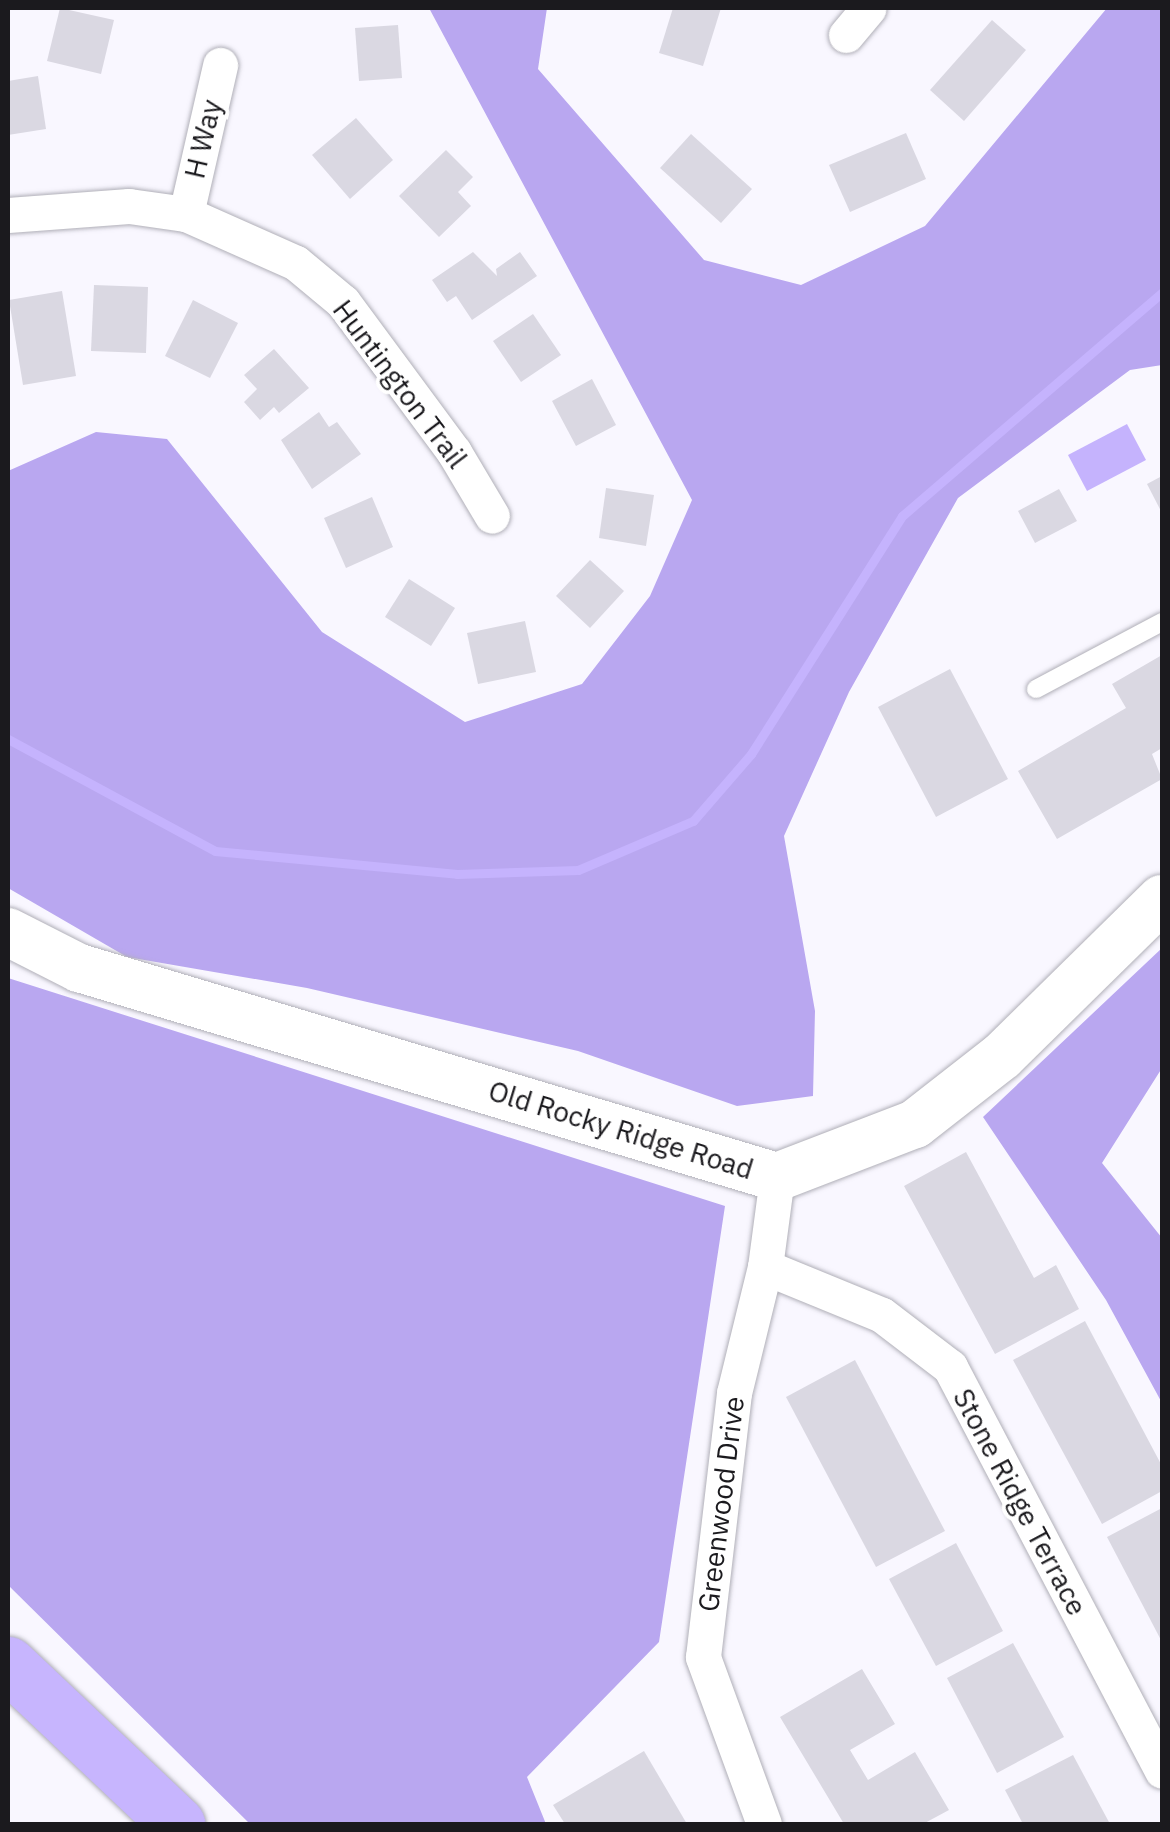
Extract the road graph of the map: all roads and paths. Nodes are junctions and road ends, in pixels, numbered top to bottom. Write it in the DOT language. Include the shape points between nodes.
graph roads {
  1 [pos="870,8"];
  2 [pos="846,35"];
  3 [pos="220,65"];
  4 [pos="186,214"];
  5 [pos="8,215"];
  6 [pos="492,516"];
  7 [pos="1162,622"];
  8 [pos="1036,689"];
  9 [pos="1162,899"];
  10 [pos="8,932"];
  11 [pos="778,1177"];
  12 [pos="765,1266"];
  13 [pos="8,1664"];
  14 [pos="1162,1771"];
  15 [pos="177,1824"];
  16 [pos="764,1824"];
  1 -- 2 [label="street"];
  3 -- 4 [label="street, H Way"];
  4 -- 5 [label="street, Huntington Trail" via="129,206"];
  4 -- 6 [label="street, Huntington Trail" via="296,263 343,302 454,452"];
  7 -- 8 [label="lane"];
  9 -- 11 [label="street, Old Rocky Ridge Road" via="1002,1056 914,1124"];
  10 -- 11 [label="street, Old Rocky Ridge Road" via="79,968"];
  11 -- 12 [label="street, Greenwood Drive"];
  12 -- 14 [label="street, Stone Ridge Terrace" via="882,1316 950,1367"];
  12 -- 16 [label="street, Greenwood Drive" via="734,1393 704,1657"];
  13 -- 15 [label="highway"];
}
